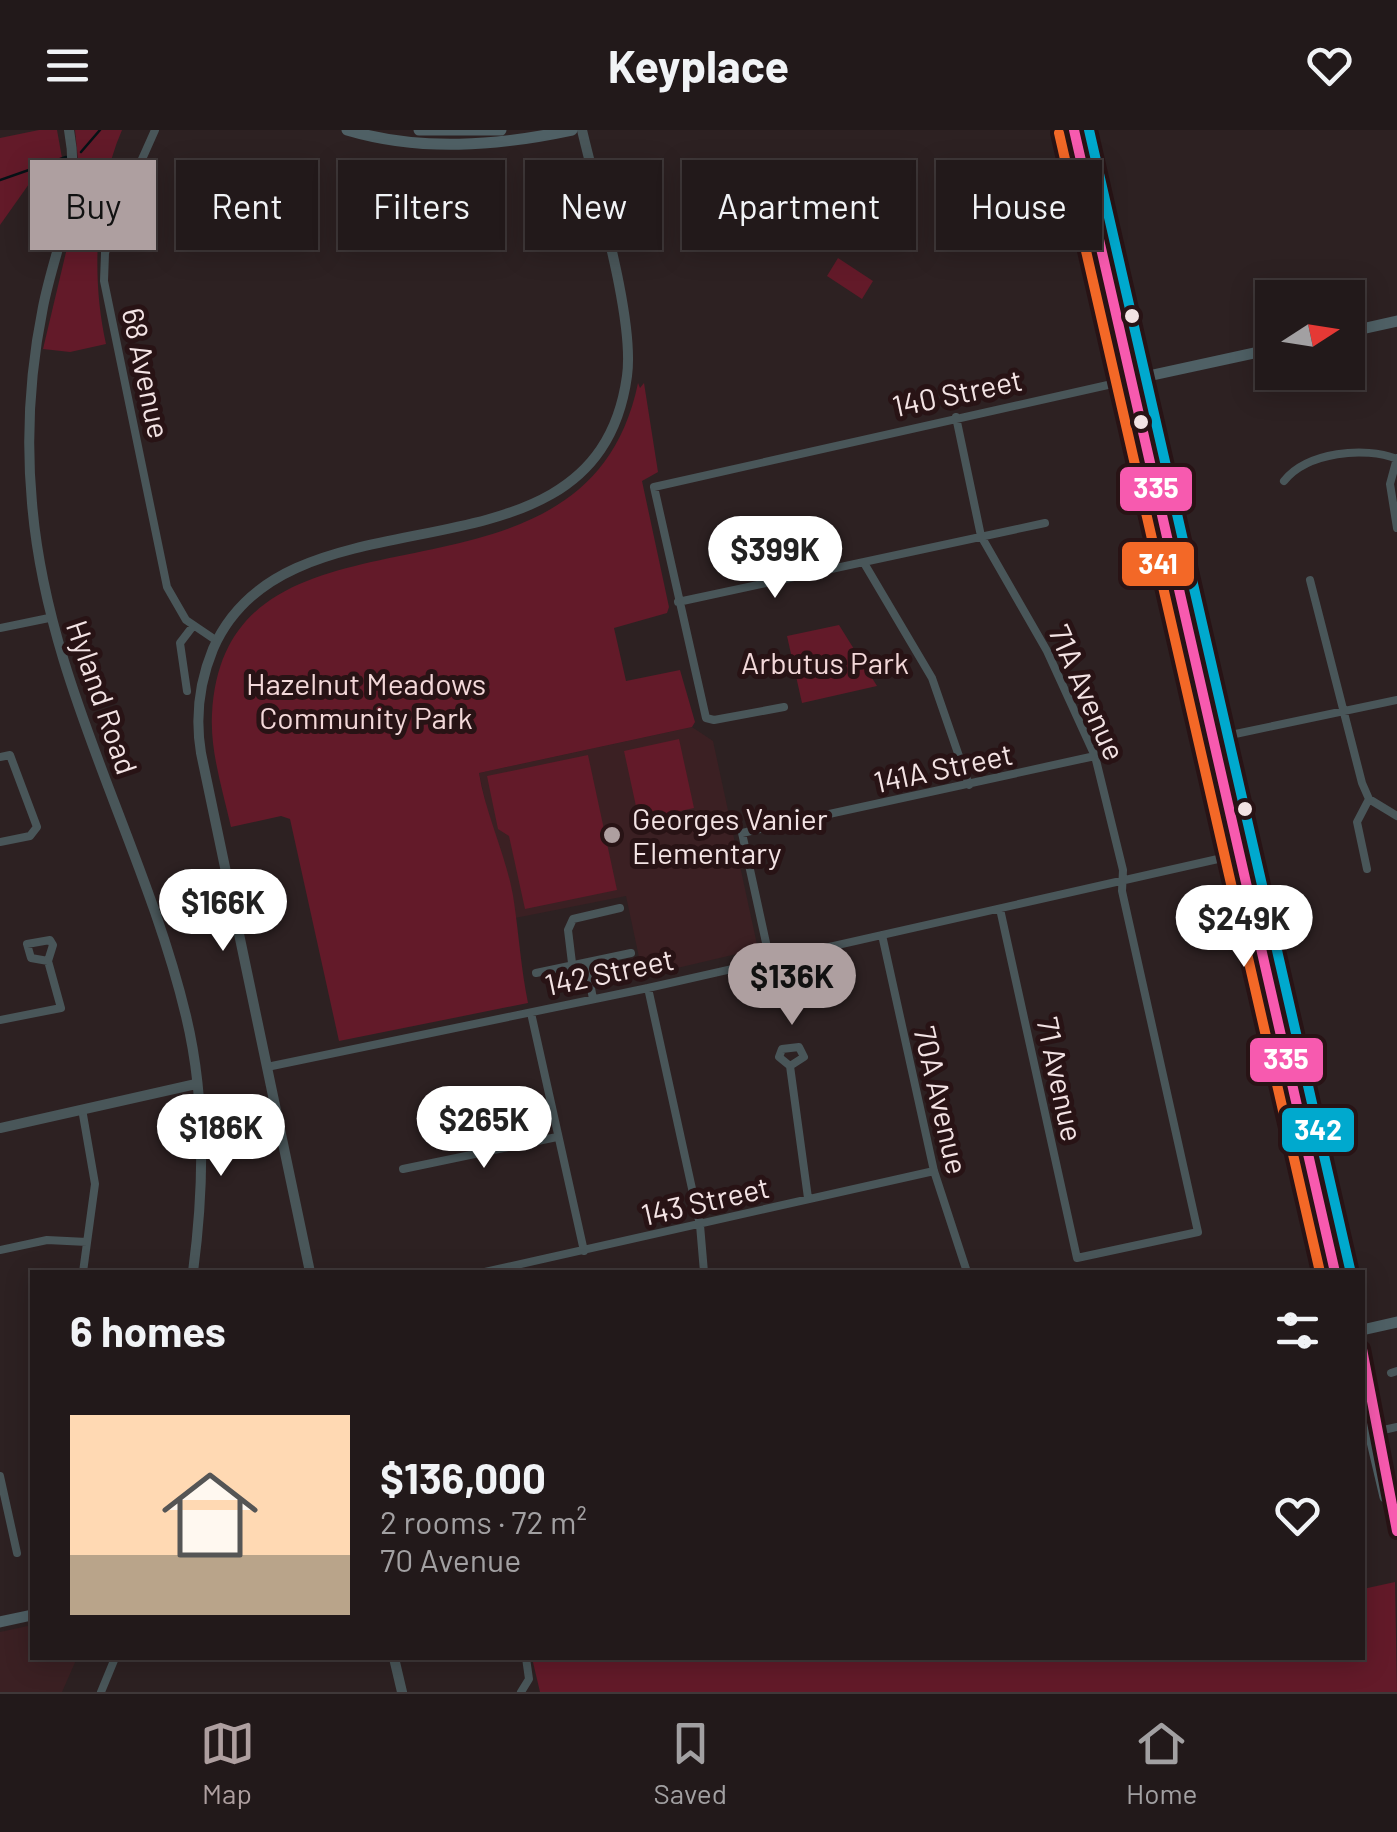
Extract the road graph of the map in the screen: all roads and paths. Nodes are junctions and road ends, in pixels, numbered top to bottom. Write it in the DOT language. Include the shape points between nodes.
graph roads {
  1 [pos="69,130"];
  2 [pos="155,130"];
  3 [pos="346,130"];
  4 [pos="419,130"];
  5 [pos="501,130"];
  6 [pos="572,130"];
  7 [pos="582,130"];
  8 [pos="1074,130"];
  9 [pos="1087,130"];
  10 [pos="1397,322"];
  11 [pos="1365,329"];
  12 [pos="1255,353"];
  13 [pos="1144,377"];
  14 [pos="1130,380"];
  15 [pos="956,417"];
  16 [pos="1397,458"];
  17 [pos="1284,481"];
  18 [pos="1044,523"];
  19 [pos="1397,528"];
  20 [pos="982,536"];
  21 [pos="864,562"];
  22 [pos="1310,580"];
  23 [pos="678,602"];
  24 [pos="49,618"];
  25 [pos="194,626"];
  26 [pos="0,628"];
  27 [pos="217,640"];
  28 [pos="187,691"];
  29 [pos="1397,700"];
  30 [pos="784,707"];
  31 [pos="1341,712"];
  32 [pos="1219,738"];
  33 [pos="5,756"];
  34 [pos="1096,756"];
  35 [pos="969,784"];
  36 [pos="1369,798"];
  37 [pos="1397,816"];
  38 [pos="0,842"];
  39 [pos="1245,853"];
  40 [pos="1367,869"];
  41 [pos="1122,881"];
  42 [pos="620,908"];
  43 [pos="1000,909"];
  44 [pos="882,935"];
  45 [pos="631,953"];
  46 [pos="48,961"];
  47 [pos="770,961"];
  48 [pos="572,963"];
  49 [pos="587,966"];
  50 [pos="536,973"];
  51 [pos="648,988"];
  52 [pos="593,1000"];
  53 [pos="531,1013"];
  54 [pos="0,1020"];
  55 [pos="790,1066"];
  56 [pos="268,1067"];
  57 [pos="196,1084"];
  58 [pos="82,1109"];
  59 [pos="0,1128"];
  60 [pos="557,1137"];
  61 [pos="403,1169"];
  62 [pos="934,1171"];
  63 [pos="808,1198"];
  64 [pos="700,1225"];
  65 [pos="87,1242"];
  66 [pos="0,1250"];
  67 [pos="584,1251"];
  68 [pos="1077,1258"];
  69 [pos="526,1268"];
  70 [pos="83,1270"];
  71 [pos="193,1270"];
  72 [pos="310,1270"];
  73 [pos="704,1270"];
  74 [pos="966,1270"];
  75 [pos="1335,1270"];
  76 [pos="1346,1270"];
  77 [pos="1397,1322"];
  78 [pos="1365,1329"];
  79 [pos="1365,1360"];
  80 [pos="1365,1411"];
  81 [pos="1397,1427"];
  82 [pos="1380,1431"];
  83 [pos="0,1476"];
  84 [pos="1397,1531"];
  85 [pos="1397,1542"];
  86 [pos="17,1553"];
  87 [pos="30,1615"];
  88 [pos="0,1622"];
  89 [pos="114,1660"];
  90 [pos="394,1660"];
  91 [pos="526,1660"];
  92 [pos="523,1690"];
  93 [pos="102,1692"];
  94 [pos="402,1692"];
  1 -- 24 [label="street, Hyland Road" via="76,178 42,309 30,408 32,505"];
  2 -- 25 [label="street, 68 Avenue" via="108,242 104,289 166,582"];
  3 -- 6 [label="main road" via="453,145"];
  4 -- 5 [label="main road"];
  7 -- 27 [label="street" via="623,312 628,375 603,441 574,477 512,514 296,566 252,596"];
  8 -- 14 [label="main road"];
  9 -- 13 [label="main road"];
  10 -- 11 [label="main road"];
  12 -- 13 [label="main road, 140 Street"];
  13 -- 14 [label="main road, 140 Street"];
  13 -- 32 [label="main road"];
  14 -- 15 [label="street, 140 Street"];
  14 -- 32 [label="main road"];
  15 -- 20 [label="street, 71A Avenue"];
  15 -- 23 [label="street, 140 Street" via="654,487"];
  16 -- 17 [label="street" via="1364,451 1299,465"];
  16 -- 19 [label="street" via="1390,484"];
  18 -- 20 [label="street"];
  20 -- 21 [label="street"];
  20 -- 34 [label="street, 71A Avenue" via="1047,650"];
  21 -- 23 [label="street"];
  21 -- 35 [label="street" via="932,678"];
  22 -- 31 [label="street"];
  23 -- 30 [label="street" via="709,720"];
  24 -- 26 [label="street"];
  24 -- 57 [label="street, Hyland Road" via="174,972"];
  25 -- 27 [label="street, 68 Avenue"];
  25 -- 28 [label="street" via="180,643"];
  27 -- 56 [label="street" via="199,697 198,736"];
  29 -- 31 [label="street"];
  31 -- 32 [label="street"];
  31 -- 36 [label="street"];
  32 -- 39 [label="main road"];
  33 -- 38 [label="street" via="36,832"];
  34 -- 35 [label="street, 141A Street"];
  34 -- 41 [label="street, 71A Avenue"];
  35 -- 47 [label="street, 141A Street" via="742,833"];
  36 -- 37 [label="street"];
  36 -- 40 [label="street" via="1357,822"];
  39 -- 41 [label="street, 142 Street"];
  39 -- 75 [label="main road"];
  39 -- 76 [label="main road"];
  41 -- 43 [label="street, 142 Street"];
  41 -- 68 [label="street, 71A Avenue" via="1198,1232"];
  42 -- 48 [label="street" via="573,919"];
  43 -- 44 [label="street, 142 Street"];
  43 -- 68 [label="street, 71 Avenue"];
  44 -- 47 [label="street, 142 Street"];
  44 -- 62 [label="street, 70A Avenue"];
  45 -- 49 [label="street"];
  46 -- 54 [label="street" via="61,1008"];
  47 -- 51 [label="street, 142 Street"];
  48 -- 49 [label="street"];
  48 -- 50 [label="street"];
  49 -- 52 [label="street"];
  51 -- 52 [label="street, 142 Street"];
  51 -- 64 [label="street"];
  52 -- 53 [label="street, 142 Street"];
  53 -- 56 [label="street, 142 Street"];
  53 -- 60 [label="street"];
  55 -- 63 [label="street"];
  56 -- 72 [label="street"];
  57 -- 58 [label="street"];
  57 -- 71 [label="street, Hyland Road" via="200,1193"];
  58 -- 59 [label="street"];
  58 -- 65 [label="street" via="95,1184"];
  60 -- 61 [label="street"];
  60 -- 67 [label="street"];
  62 -- 63 [label="street, 143 Street"];
  62 -- 74 [label="street, 70A Avenue"];
  63 -- 64 [label="street, 143 Street"];
  64 -- 67 [label="street, 143 Street"];
  64 -- 73 [label="street"];
  65 -- 66 [label="street" via="47,1240"];
  65 -- 70 [label="street"];
  67 -- 69 [label="street, 143 Street"];
  77 -- 78 [label="main road"];
  79 -- 82 [label="main road"];
  80 -- 85 [label="main road"];
  81 -- 82 [label="street"];
  82 -- 84 [label="main road"];
  83 -- 86 [label="street"];
  87 -- 88 [label="main road"];
  89 -- 93 [label="street"];
  90 -- 94 [label="street"];
  91 -- 92 [label="street"];
}
